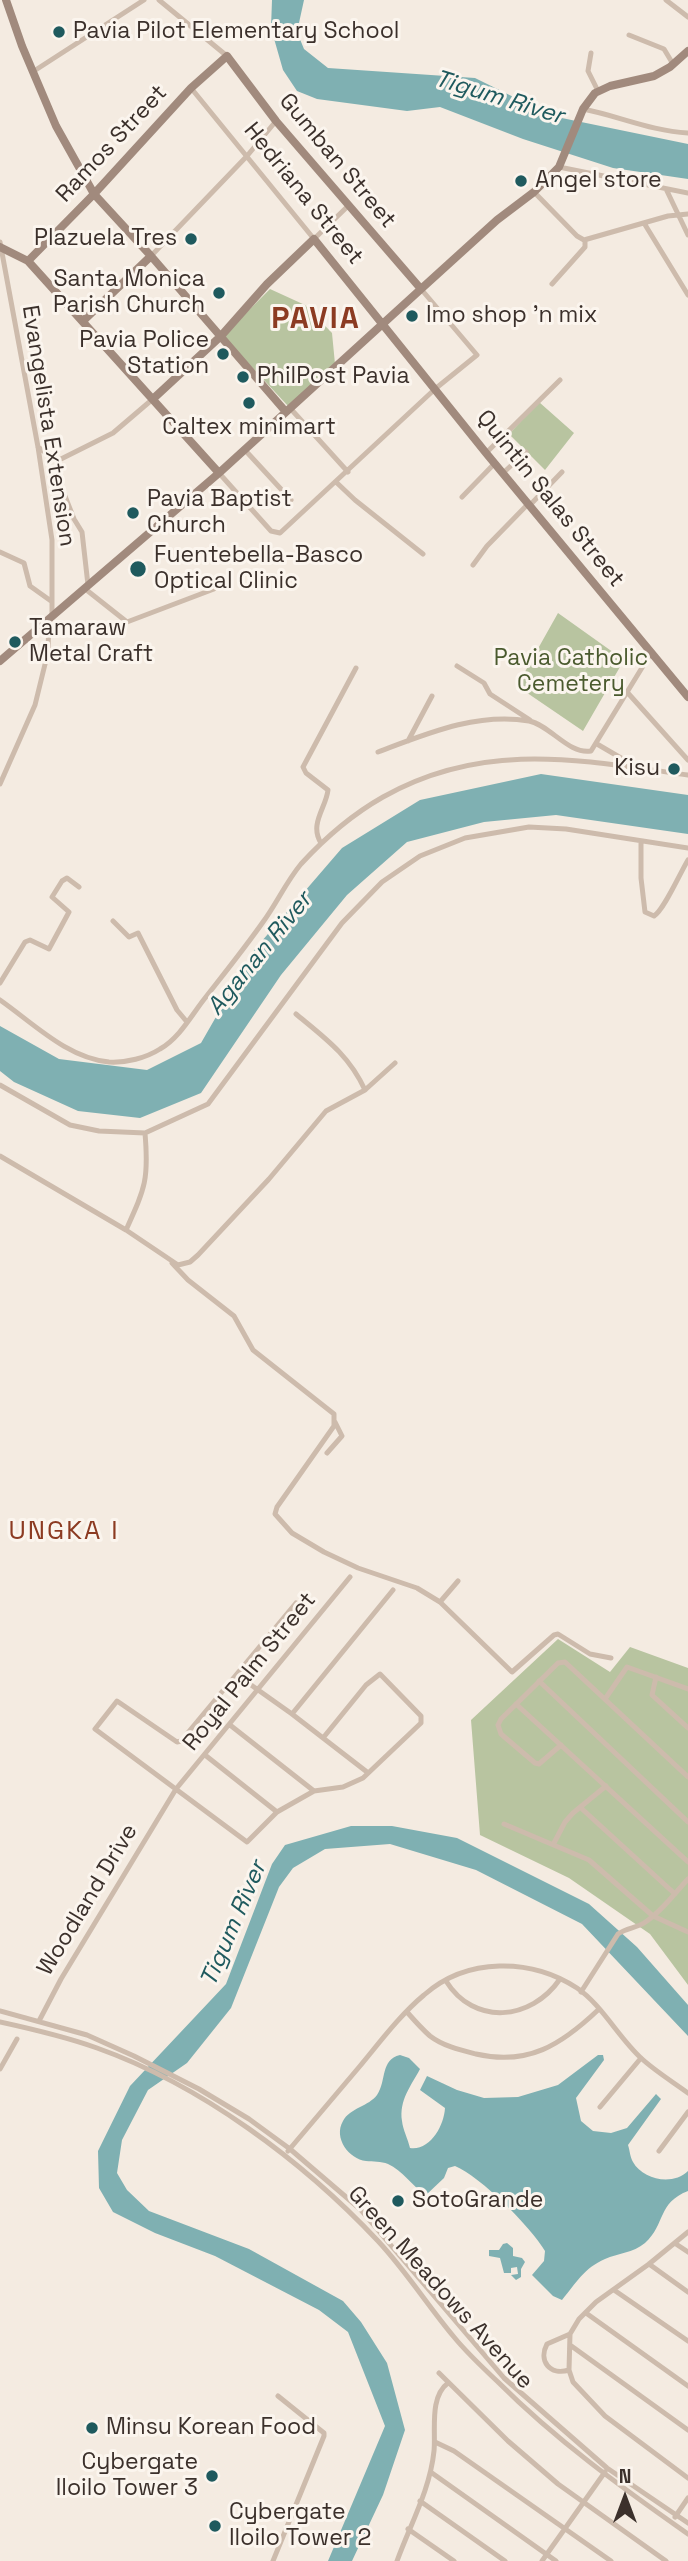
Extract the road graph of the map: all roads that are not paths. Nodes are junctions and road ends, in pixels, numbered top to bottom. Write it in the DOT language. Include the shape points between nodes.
graph roads {
  1 [pos="6,0"];
  2 [pos="144,0"];
  3 [pos="159,0"];
  4 [pos="666,0"];
  5 [pos="688,17"];
  6 [pos="629,34"];
  7 [pos="591,53"];
  8 [pos="687,55"];
  9 [pos="227,56"];
  10 [pos="673,64"];
  11 [pos="34,71"];
  12 [pos="191,88"];
  13 [pos="598,91"];
  14 [pos="582,111"];
  15 [pos="276,121"];
  16 [pos="688,134"];
  17 [pos="247,156"];
  18 [pos="560,165"];
  19 [pos="667,191"];
  20 [pos="534,192"];
  21 [pos="94,194"];
  22 [pos="688,194"];
  23 [pos="348,206"];
  24 [pos="677,214"];
  25 [pos="688,214"];
  26 [pos="644,223"];
  27 [pos="688,235"];
  28 [pos="314,239"];
  29 [pos="585,240"];
  30 [pos="0,246"];
  31 [pos="151,256"];
  32 [pos="28,261"];
  33 [pos="552,284"];
  34 [pos="421,289"];
  35 [pos="688,295"];
  36 [pos="84,320"];
  37 [pos="384,323"];
  38 [pos="221,336"];
  39 [pos="560,380"];
  40 [pos="435,389"];
  41 [pos="154,398"];
  42 [pos="288,410"];
  43 [pos="38,447"];
  44 [pos="244,449"];
  45 [pos="526,452"];
  46 [pos="486,453"];
  47 [pos="57,461"];
  48 [pos="495,463"];
  49 [pos="348,472"];
  50 [pos="562,472"];
  51 [pos="219,473"];
  52 [pos="503,473"];
  53 [pos="336,482"];
  54 [pos="462,497"];
  55 [pos="291,500"];
  56 [pos="529,505"];
  57 [pos="0,552"];
  58 [pos="423,554"];
  59 [pos="473,565"];
  60 [pos="86,586"];
  61 [pos="214,589"];
  62 [pos="51,601"];
  63 [pos="51,617"];
  64 [pos="651,653"];
  65 [pos="0,661"];
  66 [pos="457,666"];
  67 [pos="356,668"];
  68 [pos="627,692"];
  69 [pos="432,696"];
  70 [pos="688,697"];
  71 [pos="533,722"];
  72 [pos="408,741"];
  73 [pos="597,744"];
  74 [pos="378,752"];
  75 [pos="621,758"];
  76 [pos="688,760"];
  77 [pos="688,775"];
  78 [pos="0,784"];
  79 [pos="641,841"];
  80 [pos="321,843"];
  81 [pos="688,848"];
  82 [pos="688,860"];
  83 [pos="79,887"];
  84 [pos="113,921"];
  85 [pos="0,984"];
  86 [pos="0,1000"];
  87 [pos="296,1014"];
  88 [pos="187,1022"];
  89 [pos="395,1063"];
  90 [pos="0,1085"];
  91 [pos="365,1090"];
  92 [pos="145,1133"];
  93 [pos="0,1156"];
  94 [pos="126,1230"];
  95 [pos="172,1263"];
  96 [pos="335,1422"];
  97 [pos="327,1453"];
  98 [pos="350,1577"];
  99 [pos="458,1581"];
  100 [pos="393,1590"];
  101 [pos="440,1602"];
  102 [pos="296,1603"];
  103 [pos="611,1658"];
  104 [pos="237,1675"];
  105 [pos="656,1677"];
  106 [pos="539,1681"];
  107 [pos="688,1689"];
  108 [pos="259,1690"];
  109 [pos="605,1699"];
  110 [pos="516,1704"];
  111 [pos="292,1714"];
  112 [pos="230,1725"];
  113 [pos="688,1728"];
  114 [pos="323,1738"];
  115 [pos="561,1745"];
  116 [pos="205,1755"];
  117 [pos="367,1772"];
  118 [pos="688,1777"];
  119 [pos="606,1786"];
  120 [pos="176,1789"];
  121 [pos="314,1791"];
  122 [pos="581,1808"];
  123 [pos="277,1812"];
  124 [pos="688,1822"];
  125 [pos="504,1824"];
  126 [pos="554,1843"];
  127 [pos="688,1862"];
  128 [pos="688,1879"];
  129 [pos="675,1894"];
  130 [pos="653,1916"];
  131 [pos="688,1932"];
  132 [pos="560,1979"];
  133 [pos="446,1981"];
  134 [pos="581,1992"];
  135 [pos="598,2010"];
  136 [pos="0,2011"];
  137 [pos="407,2012"];
  138 [pos="39,2021"];
  139 [pos="0,2022"];
  140 [pos="34,2030"];
  141 [pos="17,2039"];
  142 [pos="641,2058"];
  143 [pos="132,2059"];
  144 [pos="0,2069"];
  145 [pos="180,2083"];
  146 [pos="688,2093"];
  147 [pos="220,2102"];
  148 [pos="600,2107"];
  149 [pos="215,2108"];
  150 [pos="688,2112"];
  151 [pos="290,2149"];
  152 [pos="659,2151"];
  153 [pos="284,2156"];
  154 [pos="688,2232"];
  155 [pos="676,2244"];
  156 [pos="688,2252"];
  157 [pos="649,2264"];
  158 [pos="614,2290"];
  159 [pos="688,2292"];
  160 [pos="586,2313"];
  161 [pos="570,2334"];
  162 [pos="688,2342"];
  163 [pos="570,2345"];
  164 [pos="569,2370"];
  165 [pos="439,2373"];
  166 [pos="448,2383"];
  167 [pos="688,2386"];
  168 [pos="278,2396"];
  169 [pos="688,2430"];
  170 [pos="435,2442"];
  171 [pos="607,2468"];
  172 [pos="432,2473"];
  173 [pos="603,2474"];
  174 [pos="688,2478"];
  175 [pos="688,2498"];
  176 [pos="421,2501"];
  177 [pos="584,2503"];
  178 [pos="676,2515"];
  179 [pos="671,2522"];
  180 [pos="688,2523"];
  181 [pos="408,2529"];
  182 [pos="566,2530"];
  183 [pos="688,2534"];
  184 [pos="547,2554"];
  185 [pos="399,2560"];
  186 [pos="502,2560"];
  187 [pos="273,2561"];
  188 [pos="454,2561"];
  189 [pos="542,2561"];
  190 [pos="556,2561"];
  191 [pos="611,2561"];
  192 [pos="666,2561"];
  1 -- 11 [label="main road"];
  2 -- 11 [label="street"];
  3 -- 9 [label="street, Gumban Street"];
  4 -- 5 [label="street"];
  6 -- 10 [label="street" via="664,49"];
  7 -- 13 [label="street" via="588,71"];
  8 -- 10 [label="main road"];
  9 -- 12 [label="main road, Ramos Street"];
  9 -- 15 [label="main road, Gumban Street"];
  10 -- 13 [label="main road" via="654,76"];
  11 -- 21 [label="main road" via="56,126"];
  12 -- 17 [label="street, Hedriana Street"];
  12 -- 21 [label="main road, Ramos Street"];
  13 -- 14 [label="main road"];
  14 -- 16 [label="street"];
  14 -- 18 [label="main road"];
  15 -- 17 [label="street"];
  15 -- 23 [label="main road, Gumban Street"];
  17 -- 28 [label="street, Hedriana Street"];
  17 -- 31 [label="street"];
  18 -- 19 [label="street"];
  18 -- 20 [label="main road"];
  19 -- 22 [label="street"];
  19 -- 24 [label="street"];
  20 -- 29 [label="street"];
  20 -- 34 [label="main road"];
  21 -- 31 [label="main road"];
  21 -- 32 [label="main road, Ramos Street"];
  23 -- 28 [label="street"];
  23 -- 34 [label="main road, Gumban Street"];
  24 -- 25 [label="street"];
  24 -- 26 [label="street"];
  24 -- 27 [label="street"];
  26 -- 29 [label="street"];
  26 -- 35 [label="street"];
  28 -- 37 [label="main road, Hedriana Street"];
  28 -- 38 [label="main road"];
  29 -- 33 [label="street" via="585,247"];
  30 -- 32 [label="main road"];
  30 -- 43 [label="street, Evangelista Extension"];
  31 -- 36 [label="main road"];
  31 -- 38 [label="main road"];
  32 -- 36 [label="main road"];
  34 -- 37 [label="main road"];
  34 -- 40 [label="street, Gumban Street" via="477,355"];
  36 -- 41 [label="main road"];
  37 -- 40 [label="main road, Quintin Salas Street"];
  37 -- 42 [label="main road"];
  38 -- 41 [label="main road"];
  38 -- 42 [label="main road"];
  39 -- 46 [label="street"];
  40 -- 46 [label="main road, Quintin Salas Street"];
  40 -- 49 [label="street"];
  41 -- 47 [label="street" via="113,433"];
  41 -- 51 [label="main road"];
  42 -- 44 [label="main road"];
  42 -- 49 [label="street"];
  43 -- 47 [label="street"];
  43 -- 62 [label="street, Evangelista Extension" via="52,540"];
  44 -- 51 [label="main road"];
  44 -- 55 [label="street"];
  45 -- 52 [label="street"];
  46 -- 48 [label="main road, Quintin Salas Street"];
  47 -- 60 [label="street" via="61,486 82,532"];
  48 -- 52 [label="main road, Quintin Salas Street"];
  48 -- 54 [label="street"];
  49 -- 53 [label="street"];
  50 -- 56 [label="street"];
  51 -- 53 [label="street" via="271,531 280,533"];
  51 -- 60 [label="main road"];
  52 -- 56 [label="main road, Quintin Salas Street"];
  53 -- 58 [label="street"];
  56 -- 59 [label="street"];
  56 -- 64 [label="main road, Quintin Salas Street"];
  57 -- 62 [label="street" via="24,563 30,586"];
  60 -- 61 [label="street" via="127,622"];
  60 -- 63 [label="main road"];
  62 -- 63 [label="street, Evangelista Extension"];
  63 -- 65 [label="main road"];
  63 -- 78 [label="street, Evangelista Extension" via="35,705"];
  64 -- 68 [label="street"];
  64 -- 70 [label="main road, Quintin Salas Street"];
  66 -- 71 [label="street"];
  67 -- 80 [label="street" via="303,767 328,790 316,831"];
  68 -- 73 [label="street"];
  68 -- 76 [label="street"];
  69 -- 72 [label="street"];
  71 -- 72 [label="street" via="473,722"];
  71 -- 73 [label="street" via="581,751 591,751"];
  72 -- 74 [label="street"];
  73 -- 75 [label="street"];
  77 -- 80 [label="street" via="568,758 518,758 469,765 384,796"];
  79 -- 81 [label="street"];
  79 -- 82 [label="street" via="645,912 654,916 662,911"];
  79 -- 92 [label="street" via="529,827 465,838 420,856 382,882 342,923 208,1104"];
  80 -- 88 [label="street"];
  83 -- 85 [label="street" via="67,878 62,881 52,897 69,912 49,949 25,942"];
  84 -- 88 [label="street" via="130,937 138,933"];
  86 -- 88 [label="street" via="55,1040 107,1062 162,1049"];
  87 -- 91 [label="street" via="346,1058"];
  89 -- 91 [label="street"];
  90 -- 92 [label="street" via="70,1125"];
  91 -- 95 [label="street" via="326,1111 198,1255 190,1262"];
  92 -- 94 [label="street" via="147,1177"];
  93 -- 94 [label="street"];
  94 -- 95 [label="street"];
  95 -- 96 [label="street" via="234,1316 253,1350 331,1409"];
  96 -- 97 [label="street" via="342,1436"];
  96 -- 101 [label="street" via="277,1507 277,1518 324,1552 417,1588"];
  98 -- 108 [label="street, Royal Palm Street"];
  99 -- 101 [label="street"];
  100 -- 111 [label="street"];
  101 -- 103 [label="street" via="512,1672 554,1634 590,1654"];
  102 -- 104 [label="street"];
  104 -- 108 [label="street"];
  104 -- 120 [label="street" via="179,1742 117,1701 95,1729"];
  105 -- 107 [label="street"];
  105 -- 109 [label="street" via="628,1667"];
  105 -- 113 [label="street" via="652,1695"];
  106 -- 109 [label="street" via="565,1662"];
  106 -- 110 [label="street"];
  106 -- 124 [label="street"];
  108 -- 111 [label="street"];
  108 -- 112 [label="street, Royal Palm Street"];
  109 -- 118 [label="street"];
  110 -- 115 [label="street"];
  110 -- 115 [label="street" via="498,1725 501,1734 539,1764"];
  111 -- 114 [label="street"];
  112 -- 116 [label="street, Royal Palm Street"];
  112 -- 121 [label="street"];
  114 -- 117 [label="street"];
  114 -- 117 [label="street" via="380,1674 422,1720"];
  115 -- 119 [label="street"];
  116 -- 120 [label="street, Royal Palm Street"];
  116 -- 123 [label="street"];
  117 -- 121 [label="street" via="354,1783"];
  119 -- 122 [label="street"];
  119 -- 127 [label="street"];
  120 -- 123 [label="street" via="248,1842"];
  120 -- 138 [label="street, Woodland Drive"];
  121 -- 123 [label="street"];
  122 -- 126 [label="street" via="565,1822"];
  122 -- 129 [label="street"];
  125 -- 126 [label="street"];
  126 -- 130 [label="street" via="589,1860"];
  128 -- 129 [label="street"];
  129 -- 130 [label="street"];
  130 -- 131 [label="street"];
  130 -- 134 [label="street" via="618,1934"];
  132 -- 133 [label="street" via="538,1969 504,1966 479,1968"];
  132 -- 133 [label="street" via="531,2006 491,2013 465,2003"];
  132 -- 134 [label="street"];
  133 -- 137 [label="street"];
  134 -- 135 [label="street"];
  135 -- 137 [label="street" via="554,2046 511,2058 483,2056 445,2044 430,2036"];
  135 -- 142 [label="street"];
  136 -- 138 [label="street, Green Meadows Avenue"];
  137 -- 151 [label="street"];
  138 -- 140 [label="street, Woodland Drive"];
  138 -- 143 [label="street, Green Meadows Avenue" via="87,2035"];
  139 -- 140 [label="street, Green Meadows Avenue"];
  140 -- 143 [label="street, Green Meadows Avenue"];
  141 -- 144 [label="street"];
  142 -- 146 [label="street"];
  142 -- 148 [label="street"];
  143 -- 145 [label="street, Green Meadows Avenue"];
  145 -- 147 [label="street, Green Meadows Avenue"];
  145 -- 149 [label="street, Green Meadows Avenue"];
  147 -- 149 [label="street"];
  147 -- 151 [label="street, Green Meadows Avenue"];
  149 -- 153 [label="street, Green Meadows Avenue"];
  150 -- 152 [label="street"];
  151 -- 153 [label="street"];
  151 -- 171 [label="street, Green Meadows Avenue" via="360,2209 504,2378"];
  153 -- 173 [label="street, Green Meadows Avenue" via="328,2191 380,2243 456,2339 499,2384"];
  154 -- 155 [label="street"];
  155 -- 156 [label="street"];
  155 -- 157 [label="street"];
  157 -- 158 [label="street"];
  157 -- 159 [label="street"];
  158 -- 160 [label="street"];
  158 -- 162 [label="street"];
  160 -- 161 [label="street"];
  160 -- 167 [label="street"];
  161 -- 163 [label="street"];
  161 -- 164 [label="street" via="547,2344 543,2354 553,2370"];
  163 -- 164 [label="street"];
  163 -- 169 [label="street"];
  164 -- 174 [label="street" via="580,2391 606,2416"];
  165 -- 166 [label="street"];
  166 -- 170 [label="street" via="439,2393"];
  166 -- 177 [label="street"];
  168 -- 187 [label="street" via="324,2436"];
  170 -- 172 [label="street"];
  170 -- 182 [label="street"];
  171 -- 173 [label="street"];
  171 -- 178 [label="street, Green Meadows Avenue"];
  172 -- 176 [label="street"];
  172 -- 184 [label="street"];
  173 -- 177 [label="street"];
  173 -- 179 [label="street, Green Meadows Avenue"];
  175 -- 178 [label="street"];
  176 -- 181 [label="street"];
  176 -- 186 [label="street"];
  177 -- 182 [label="street"];
  177 -- 192 [label="street"];
  178 -- 179 [label="street"];
  178 -- 180 [label="street, Green Meadows Avenue"];
  179 -- 183 [label="street, Green Meadows Avenue"];
  181 -- 185 [label="street"];
  181 -- 188 [label="street"];
  182 -- 184 [label="street"];
  182 -- 191 [label="street"];
  184 -- 189 [label="street"];
  184 -- 190 [label="street"];
}
